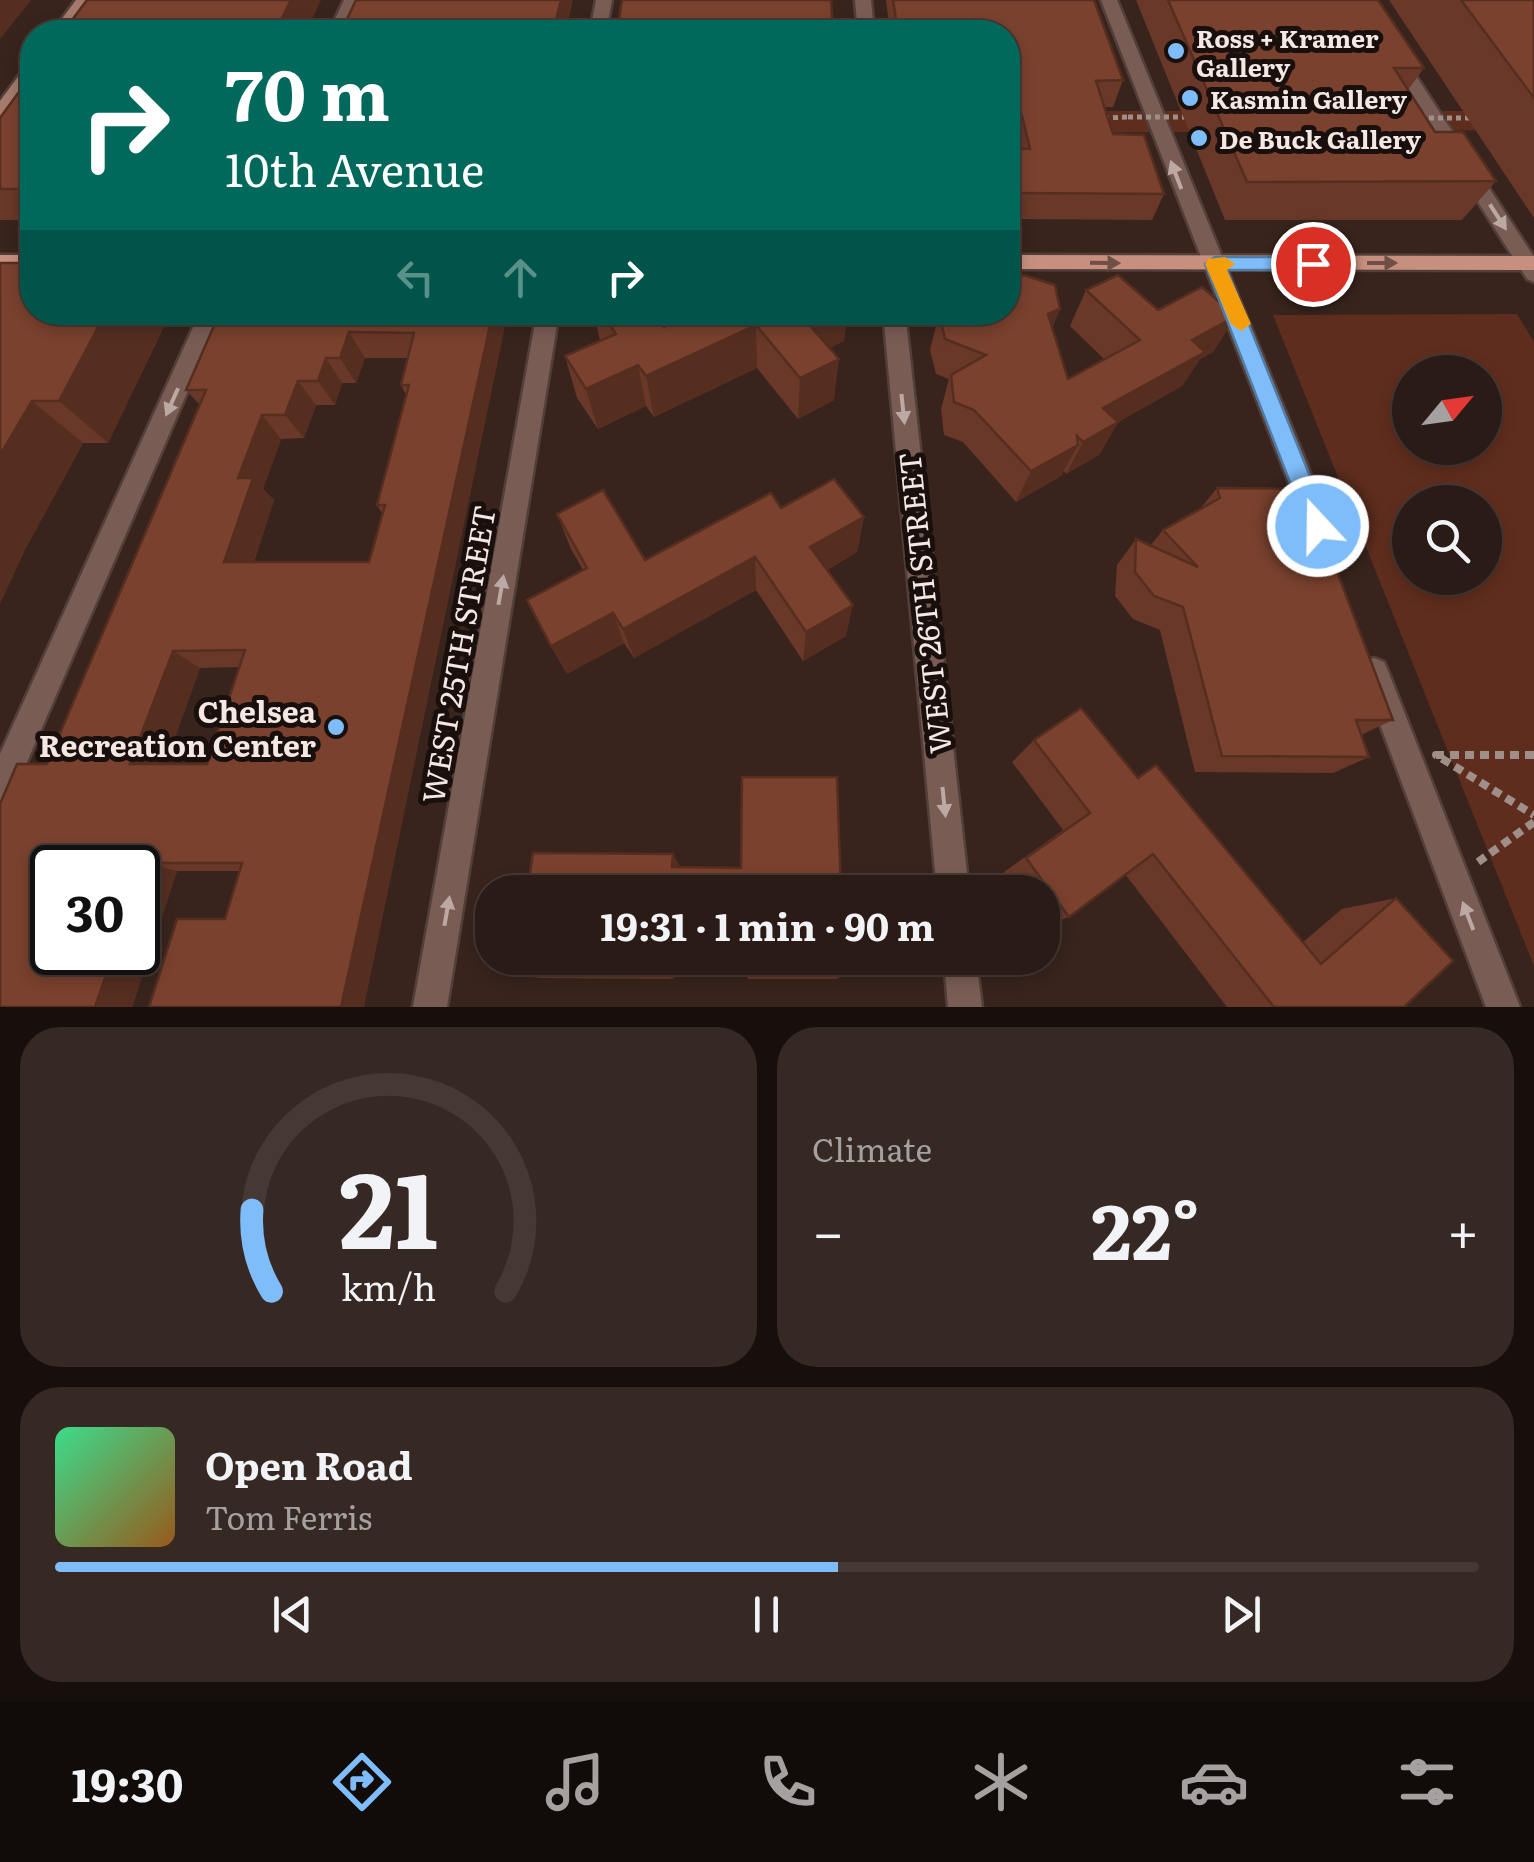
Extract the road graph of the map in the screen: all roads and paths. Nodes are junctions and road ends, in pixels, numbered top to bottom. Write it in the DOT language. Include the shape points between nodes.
graph roads {
  1 [pos="1109,0"];
  2 [pos="1389,48"];
  3 [pos="20,86"];
  4 [pos="0,114"];
  5 [pos="1200,117"];
  6 [pos="1093,118"];
  7 [pos="1405,118"];
  8 [pos="1478,118"];
  9 [pos="1020,262"];
  10 [pos="1215,264"];
  11 [pos="1532,266"];
  12 [pos="205,325"];
  13 [pos="546,325"];
  14 [pos="895,325"];
  15 [pos="1326,544"];
  16 [pos="1361,636"];
  17 [pos="1534,756"];
  18 [pos="0,788"];
  19 [pos="1534,819"];
  20 [pos="1478,862"];
  21 [pos="951,875"];
  22 [pos="962,975"];
  23 [pos="430,1007"];
  24 [pos="965,1007"];
  25 [pos="1502,1007"];
  10 -- 1 [label="street, one-way"];
  2 -- 11 [label="street, one-way"];
  3 -- 4 [label="main road"];
  5 -- 6 [label="path, bridge"];
  7 -- 8 [label="path, bridge"];
  9 -- 10 [label="main road, one-way"];
  10 -- 11 [label="main road, one-way"];
  10 -- 15 [label="street"];
  12 -- 18 [label="street, one-way"];
  23 -- 13 [label="street, WEST 25TH STREET, one-way"];
  14 -- 21 [label="street, WEST 26TH STREET, one-way"];
  25 -- 16 [label="street, one-way"];
  17 -- 19 [label="path" via="1436,755"];
  19 -- 20 [label="path"];
  22 -- 24 [label="street"];
}
